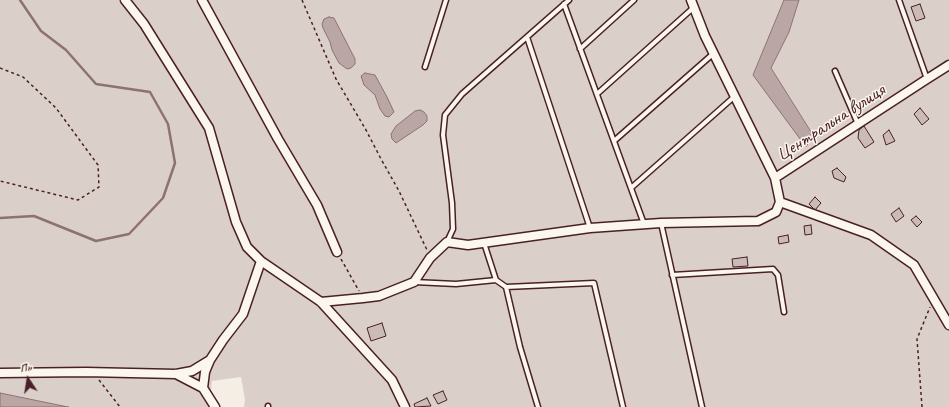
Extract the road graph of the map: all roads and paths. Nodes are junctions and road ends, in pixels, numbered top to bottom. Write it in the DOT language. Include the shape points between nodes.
graph roads {
  1 [pos="125,0"];
  2 [pos="202,0"];
  3 [pos="302,0"];
  4 [pos="446,0"];
  5 [pos="569,0"];
  6 [pos="634,0"];
  7 [pos="899,0"];
  8 [pos="564,4"];
  9 [pos="693,4"];
  10 [pos="527,37"];
  11 [pos="580,49"];
  12 [pos="714,53"];
  13 [pos="949,66"];
  14 [pos="425,67"];
  15 [pos="0,68"];
  16 [pos="835,72"];
  17 [pos="927,79"];
  18 [pos="597,94"];
  19 [pos="735,96"];
  20 [pos="858,125"];
  21 [pos="614,141"];
  22 [pos="775,178"];
  23 [pos="0,181"];
  24 [pos="631,188"];
  25 [pos="780,202"];
  26 [pos="661,223"];
  27 [pos="644,224"];
  28 [pos="590,228"];
  29 [pos="447,242"];
  30 [pos="484,242"];
  31 [pos="338,252"];
  32 [pos="430,258"];
  33 [pos="261,261"];
  34 [pos="672,276"];
  35 [pos="496,280"];
  36 [pos="414,282"];
  37 [pos="506,287"];
  38 [pos="363,298"];
  39 [pos="933,298"];
  40 [pos="321,302"];
  41 [pos="784,312"];
  42 [pos="949,325"];
  43 [pos="210,360"];
  44 [pos="0,373"];
  45 [pos="93,373"];
  46 [pos="176,374"];
  47 [pos="203,388"];
  48 [pos="120,407"];
  49 [pos="216,407"];
  50 [pos="405,407"];
  51 [pos="538,407"];
  52 [pos="622,407"];
  53 [pos="702,407"];
  54 [pos="922,407"];
  1 -- 33 [label="street" via="144,24 209,128 236,222 247,247"];
  2 -- 31 [label="street" via="317,205"];
  3 -- 32 [label="path" via="336,79 400,192"];
  4 -- 14 [label="lane"];
  5 -- 8 [label="lane"];
  6 -- 11 [label="lane"];
  7 -- 17 [label="lane"];
  8 -- 10 [label="lane"];
  8 -- 11 [label="lane"];
  9 -- 12 [label="street, Центральна вулиця"];
  9 -- 18 [label="lane"];
  10 -- 28 [label="lane"];
  10 -- 29 [label="lane" via="462,94 445,114 443,135 453,229"];
  11 -- 18 [label="lane"];
  12 -- 19 [label="street, Центральна вулиця"];
  12 -- 21 [label="lane"];
  13 -- 17 [label="street, Центральна вулиця"];
  15 -- 23 [label="path" via="23,77 56,108 98,165 99,187 78,200"];
  16 -- 20 [label="lane"];
  17 -- 20 [label="street, Центральна вулиця"];
  18 -- 21 [label="lane"];
  19 -- 22 [label="street, Центральна вулиця"];
  19 -- 24 [label="lane"];
  20 -- 22 [label="street, Центральна вулиця"];
  21 -- 24 [label="lane"];
  22 -- 25 [label="street"];
  24 -- 27 [label="lane"];
  25 -- 26 [label="street" via="776,212 758,221"];
  25 -- 39 [label="street" via="871,235 914,265"];
  26 -- 27 [label="street"];
  26 -- 34 [label="lane"];
  27 -- 28 [label="street"];
  28 -- 30 [label="street"];
  29 -- 30 [label="street" via="468,245"];
  29 -- 32 [label="street"];
  30 -- 35 [label="lane"];
  31 -- 38 [label="path"];
  32 -- 36 [label="street"];
  33 -- 40 [label="street"];
  33 -- 43 [label="street" via="243,314"];
  34 -- 41 [label="lane" via="773,269 778,275"];
  34 -- 53 [label="lane"];
  35 -- 36 [label="lane" via="456,284"];
  35 -- 37 [label="lane"];
  36 -- 38 [label="street" via="379,296"];
  37 -- 51 [label="lane"];
  37 -- 52 [label="lane" via="594,282"];
  38 -- 40 [label="street"];
  39 -- 42 [label="street"];
  39 -- 54 [label="path" via="917,339"];
  40 -- 50 [label="street" via="392,380"];
  43 -- 46 [label="street" via="192,371"];
  43 -- 47 [label="street"];
  44 -- 45 [label="street"];
  45 -- 46 [label="street"];
  45 -- 48 [label="path"];
  46 -- 47 [label="street"];
  47 -- 49 [label="street"];
}
